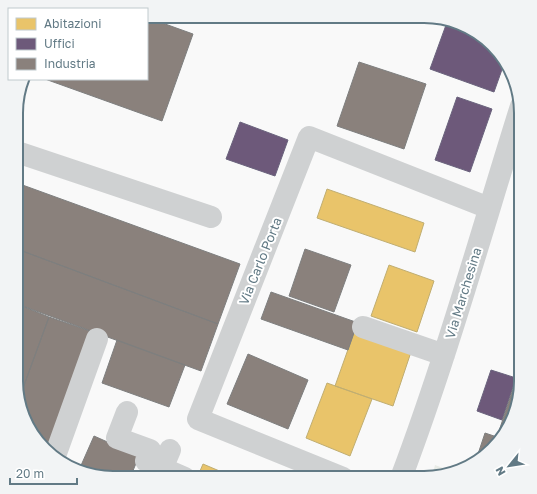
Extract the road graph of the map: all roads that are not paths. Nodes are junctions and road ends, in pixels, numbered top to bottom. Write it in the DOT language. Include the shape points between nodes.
graph roads {
  1 [pos="514,128"];
  2 [pos="23,154"];
  3 [pos="489,208"];
  4 [pos="212,217"];
  5 [pos="363,327"];
  6 [pos="97,338"];
  7 [pos="444,355"];
  8 [pos="128,412"];
  9 [pos="57,451"];
  10 [pos="163,465"];
  11 [pos="173,471"];
  12 [pos="326,471"];
  13 [pos="404,471"];
  1 -- 3 [label="street, Via Marchesina"];
  2 -- 4 [label="street"];
  3 -- 7 [label="street, Via Marchesina"];
  3 -- 12 [label="street, Via Carlo Porta" via="309,137 198,419"];
  5 -- 7 [label="street"];
  6 -- 9 [label="street"];
  7 -- 13 [label="street, Via Marchesina"];
  8 -- 10 [label="street" via="117,438 150,450 146,462"];
  10 -- 11 [label="street"];
}
